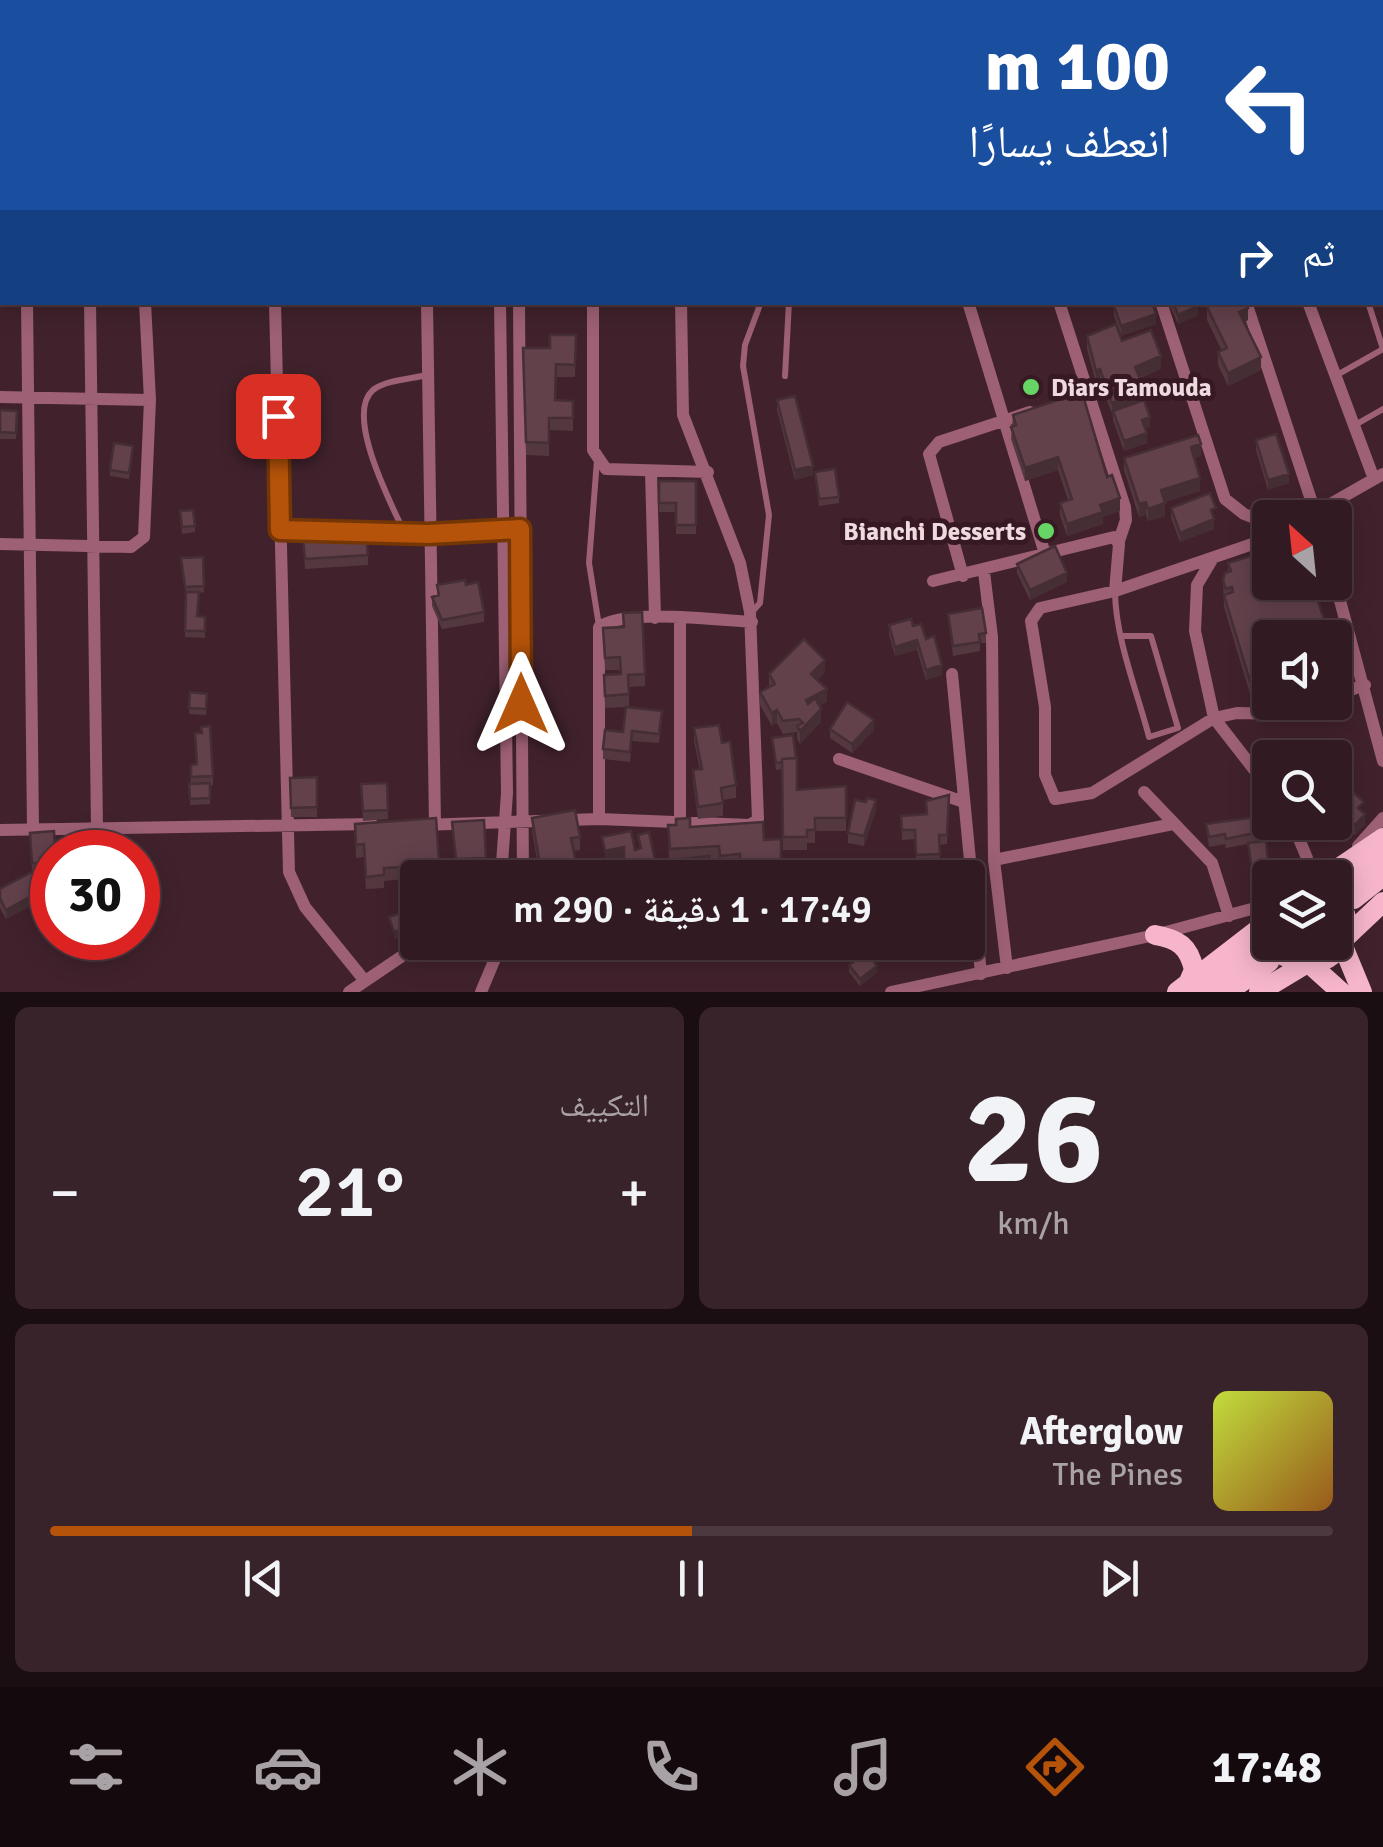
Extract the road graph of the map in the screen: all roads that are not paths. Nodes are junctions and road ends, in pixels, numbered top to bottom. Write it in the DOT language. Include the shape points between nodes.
graph roads {
  1 [pos="28,305"];
  2 [pos="90,305"];
  3 [pos="145,305"];
  4 [pos="276,305"];
  5 [pos="428,305"];
  6 [pos="500,305"];
  7 [pos="518,305"];
  8 [pos="592,305"];
  9 [pos="681,305"];
  10 [pos="760,305"];
  11 [pos="789,305"];
  12 [pos="969,305"];
  13 [pos="1060,305"];
  14 [pos="1162,305"];
  15 [pos="1247,305"];
  16 [pos="1309,305"];
  17 [pos="1369,305"];
  18 [pos="1383,349"];
  19 [pos="428,375"];
  20 [pos="786,376"];
  21 [pos="1336,376"];
  22 [pos="1089,393"];
  23 [pos="0,396"];
  24 [pos="29,396"];
  25 [pos="91,398"];
  26 [pos="1072,398"];
  27 [pos="150,400"];
  28 [pos="1038,409"];
  29 [pos="1383,409"];
  30 [pos="1003,420"];
  31 [pos="1354,426"];
  32 [pos="597,460"];
  33 [pos="651,472"];
  34 [pos="708,472"];
  35 [pos="1379,476"];
  36 [pos="1308,500"];
  37 [pos="1339,500"];
  38 [pos="1252,517"];
  39 [pos="520,529"];
  40 [pos="280,530"];
  41 [pos="501,530"];
  42 [pos="405,534"];
  43 [pos="428,534"];
  44 [pos="1118,540"];
  45 [pos="0,544"];
  46 [pos="1252,544"];
  47 [pos="93,545"];
  48 [pos="31,546"];
  49 [pos="1045,554"];
  50 [pos="1213,558"];
  51 [pos="984,572"];
  52 [pos="963,576"];
  53 [pos="932,582"];
  54 [pos="1114,591"];
  55 [pos="1340,600"];
  56 [pos="751,617"];
  57 [pos="656,618"];
  58 [pos="680,619"];
  59 [pos="599,627"];
  60 [pos="1123,636"];
  61 [pos="952,674"];
  62 [pos="1365,685"];
  63 [pos="1352,689"];
  64 [pos="1252,713"];
  65 [pos="1214,718"];
  66 [pos="838,759"];
  67 [pos="1383,761"];
  68 [pos="1252,767"];
  69 [pos="1144,792"];
  70 [pos="961,801"];
  71 [pos="1383,818"];
  72 [pos="599,819"];
  73 [pos="521,820"];
  74 [pos="680,821"];
  75 [pos="506,822"];
  76 [pos="286,824"];
  77 [pos="379,824"];
  78 [pos="398,824"];
  79 [pos="1173,824"];
  80 [pos="435,825"];
  81 [pos="97,828"];
  82 [pos="0,830"];
  83 [pos="30,830"];
  84 [pos="33,830"];
  85 [pos="1383,838"];
  86 [pos="1383,856"];
  87 [pos="503,860"];
  88 [pos="522,860"];
  89 [pos="994,860"];
  90 [pos="1352,865"];
  91 [pos="1352,871"];
  92 [pos="1383,876"];
  93 [pos="1352,877"];
  94 [pos="1352,883"];
  95 [pos="1383,902"];
  96 [pos="1252,909"];
  97 [pos="1229,916"];
  98 [pos="1252,918"];
  99 [pos="1352,934"];
  100 [pos="1252,935"];
  101 [pos="1155,936"];
  102 [pos="1252,956"];
  103 [pos="400,957"];
  104 [pos="495,960"];
  105 [pos="1256,960"];
  106 [pos="1295,960"];
  107 [pos="1327,960"];
  108 [pos="1350,960"];
  109 [pos="1308,965"];
  110 [pos="1008,968"];
  111 [pos="980,974"];
  112 [pos="365,981"];
  113 [pos="1189,989"];
  114 [pos="349,992"];
  115 [pos="482,992"];
  116 [pos="890,992"];
  117 [pos="1228,992"];
  118 [pos="1260,992"];
  119 [pos="1341,992"];
  120 [pos="1362,992"];
  1 -- 24 [label="street"];
  2 -- 25 [label="street"];
  3 -- 27 [label="street"];
  4 -- 40 [label="street"];
  5 -- 19 [label="street"];
  6 -- 41 [label="street"];
  7 -- 39 [label="street"];
  8 -- 32 [label="street"];
  9 -- 34 [label="street" via="682,410"];
  10 -- 56 [label="lane" via="743,366 769,515 760,603"];
  11 -- 20 [label="lane"];
  12 -- 30 [label="street"];
  13 -- 22 [label="street"];
  14 -- 38 [label="street" via="1221,490 1230,505"];
  15 -- 36 [label="street"];
  16 -- 21 [label="street"];
  17 -- 18 [label="lane"];
  18 -- 21 [label="lane"];
  19 -- 42 [label="lane" via="381,386 365,406 376,473"];
  19 -- 43 [label="street"];
  21 -- 31 [label="street"];
  22 -- 26 [label="street"];
  22 -- 44 [label="street" via="1125,507"];
  23 -- 24 [label="street"];
  24 -- 25 [label="street"];
  24 -- 48 [label="street"];
  25 -- 27 [label="street"];
  25 -- 47 [label="street"];
  27 -- 47 [label="street" via="144,537 134,547"];
  28 -- 30 [label="street"];
  29 -- 31 [label="lane"];
  30 -- 49 [label="street"];
  30 -- 52 [label="street" via="940,442 928,454"];
  31 -- 35 [label="street"];
  32 -- 33 [label="street" via="606,468"];
  32 -- 59 [label="lane" via="589,563"];
  33 -- 34 [label="street"];
  33 -- 57 [label="street"];
  34 -- 56 [label="street"];
  35 -- 37 [label="street"];
  39 -- 41 [label="street"];
  39 -- 73 [label="street"];
  40 -- 42 [label="street"];
  40 -- 76 [label="street"];
  41 -- 43 [label="street"];
  41 -- 75 [label="street"];
  42 -- 43 [label="street"];
  43 -- 80 [label="street"];
  44 -- 49 [label="street" via="1109,536"];
  44 -- 54 [label="street"];
  45 -- 48 [label="street"];
  46 -- 50 [label="street"];
  47 -- 48 [label="street"];
  47 -- 81 [label="street"];
  48 -- 84 [label="street"];
  49 -- 51 [label="street"];
  50 -- 54 [label="street"];
  50 -- 65 [label="street" via="1197,585 1195,631"];
  51 -- 52 [label="street"];
  51 -- 89 [label="street" via="992,637"];
  52 -- 53 [label="street"];
  54 -- 60 [label="lane"];
  54 -- 65 [label="street" via="1040,608 1031,621 1045,707 1044,775 1055,798 1092,793"];
  55 -- 62 [label="street"];
  56 -- 58 [label="street"];
  56 -- 74 [label="street" via="758,819 750,826"];
  57 -- 58 [label="street"];
  57 -- 59 [label="street"];
  58 -- 74 [label="street"];
  59 -- 72 [label="street"];
  60 -- 60 [label="lane" via="1151,636 1178,728 1149,737"];
  61 -- 70 [label="street"];
  62 -- 63 [label="street"];
  62 -- 67 [label="street"];
  64 -- 65 [label="street"];
  65 -- 68 [label="street"];
  66 -- 70 [label="street"];
  69 -- 79 [label="street"];
  70 -- 111 [label="street"];
  71 -- 90 [label="street"];
  72 -- 73 [label="street"];
  72 -- 74 [label="street"];
  73 -- 75 [label="street"];
  73 -- 88 [label="street"];
  75 -- 80 [label="street"];
  75 -- 87 [label="street"];
  76 -- 77 [label="street"];
  76 -- 81 [label="street"];
  76 -- 112 [label="street" via="289,872 299,898"];
  78 -- 80 [label="street"];
  79 -- 89 [label="street"];
  79 -- 97 [label="street" via="1212,864"];
  81 -- 84 [label="street"];
  82 -- 83 [label="street"];
  85 -- 91 [label="highway"];
  86 -- 93 [label="highway"];
  89 -- 110 [label="street"];
  92 -- 94 [label="highway"];
  95 -- 99 [label="highway"];
  96 -- 97 [label="street"];
  97 -- 98 [label="street"];
  97 -- 101 [label="street"];
  100 -- 113 [label="highway"];
  101 -- 110 [label="street"];
  101 -- 113 [label="highway" via="1184,947 1194,970"];
  102 -- 113 [label="highway"];
  103 -- 112 [label="street"];
  104 -- 115 [label="street"];
  105 -- 117 [label="highway"];
  106 -- 109 [label="highway"];
  107 -- 109 [label="highway"];
  108 -- 120 [label="highway"];
  109 -- 118 [label="highway"];
  109 -- 119 [label="highway"];
  110 -- 111 [label="street"];
  111 -- 116 [label="street"];
  112 -- 114 [label="street"];
}
